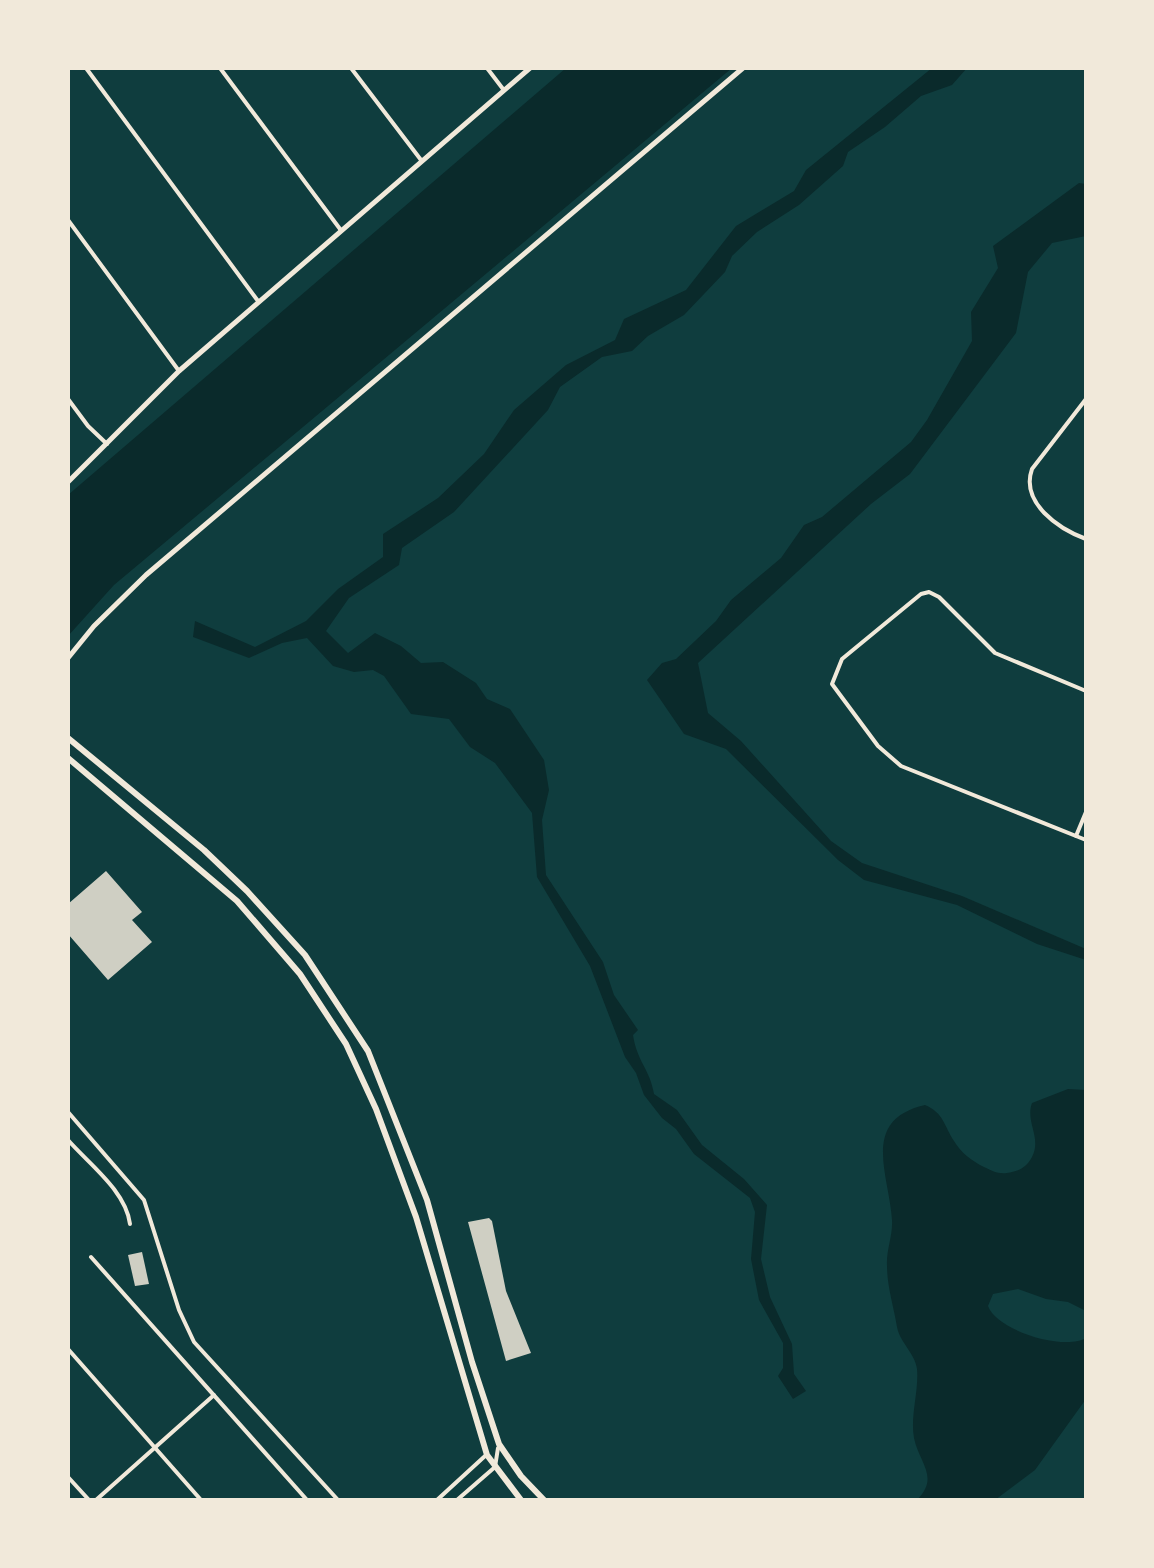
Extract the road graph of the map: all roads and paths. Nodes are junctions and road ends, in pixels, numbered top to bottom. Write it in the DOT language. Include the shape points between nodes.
graph roads {
  1 [pos="86,68"];
  2 [pos="220,68"];
  3 [pos="352,68"];
  4 [pos="487,68"];
  5 [pos="530,68"];
  6 [pos="743,68"];
  7 [pos="503,89"];
  8 [pos="421,160"];
  9 [pos="68,220"];
  10 [pos="340,229"];
  11 [pos="258,301"];
  12 [pos="179,371"];
  13 [pos="68,398"];
  14 [pos="1086,399"];
  15 [pos="108,444"];
  16 [pos="68,482"];
  17 [pos="1086,539"];
  18 [pos="68,658"];
  19 [pos="1086,691"];
  20 [pos="68,738"];
  21 [pos="68,758"];
  22 [pos="1086,812"];
  23 [pos="1076,836"];
  24 [pos="1086,840"];
  25 [pos="213,859"];
  26 [pos="203,871"];
  27 [pos="68,1112"];
  28 [pos="68,1140"];
  29 [pos="130,1224"];
  30 [pos="91,1256"];
  31 [pos="68,1349"];
  32 [pos="214,1395"];
  33 [pos="499,1444"];
  34 [pos="155,1448"];
  35 [pos="487,1454"];
  36 [pos="495,1467"];
  37 [pos="68,1477"];
  38 [pos="92,1500"];
  39 [pos="201,1500"];
  40 [pos="307,1500"];
  41 [pos="338,1500"];
  42 [pos="437,1500"];
  43 [pos="456,1500"];
  44 [pos="521,1500"];
  45 [pos="544,1500"];
  1 -- 11 [label="street"];
  2 -- 10 [label="street"];
  3 -- 8 [label="street"];
  4 -- 7 [label="street"];
  5 -- 7 [label="street"];
  6 -- 18 [label="street" via="146,575"];
  7 -- 8 [label="street"];
  8 -- 10 [label="street"];
  9 -- 12 [label="street"];
  10 -- 11 [label="street"];
  11 -- 12 [label="street"];
  12 -- 15 [label="street"];
  13 -- 15 [label="street"];
  14 -- 17 [label="street" via="1029,478 1031,498 1065,531"];
  15 -- 16 [label="street"];
  19 -- 23 [label="street" via="995,653 929,592 842,659 832,684 901,766"];
  20 -- 25 [label="main road"];
  21 -- 26 [label="main road"];
  22 -- 23 [label="street"];
  23 -- 24 [label="street"];
  25 -- 26 [label="main road"];
  25 -- 33 [label="main road" via="306,954 368,1051 426,1200"];
  26 -- 35 [label="main road" via="268,934 346,1044 416,1217"];
  27 -- 41 [label="street" via="144,1200 194,1342"];
  28 -- 29 [label="street" via="119,1196"];
  30 -- 32 [label="street"];
  31 -- 34 [label="street"];
  32 -- 34 [label="street"];
  32 -- 40 [label="street"];
  33 -- 36 [label="street"];
  33 -- 45 [label="main road"];
  34 -- 38 [label="street"];
  34 -- 39 [label="street"];
  35 -- 36 [label="main road"];
  35 -- 42 [label="street"];
  36 -- 43 [label="street"];
  36 -- 44 [label="main road"];
  37 -- 38 [label="street"];
}
